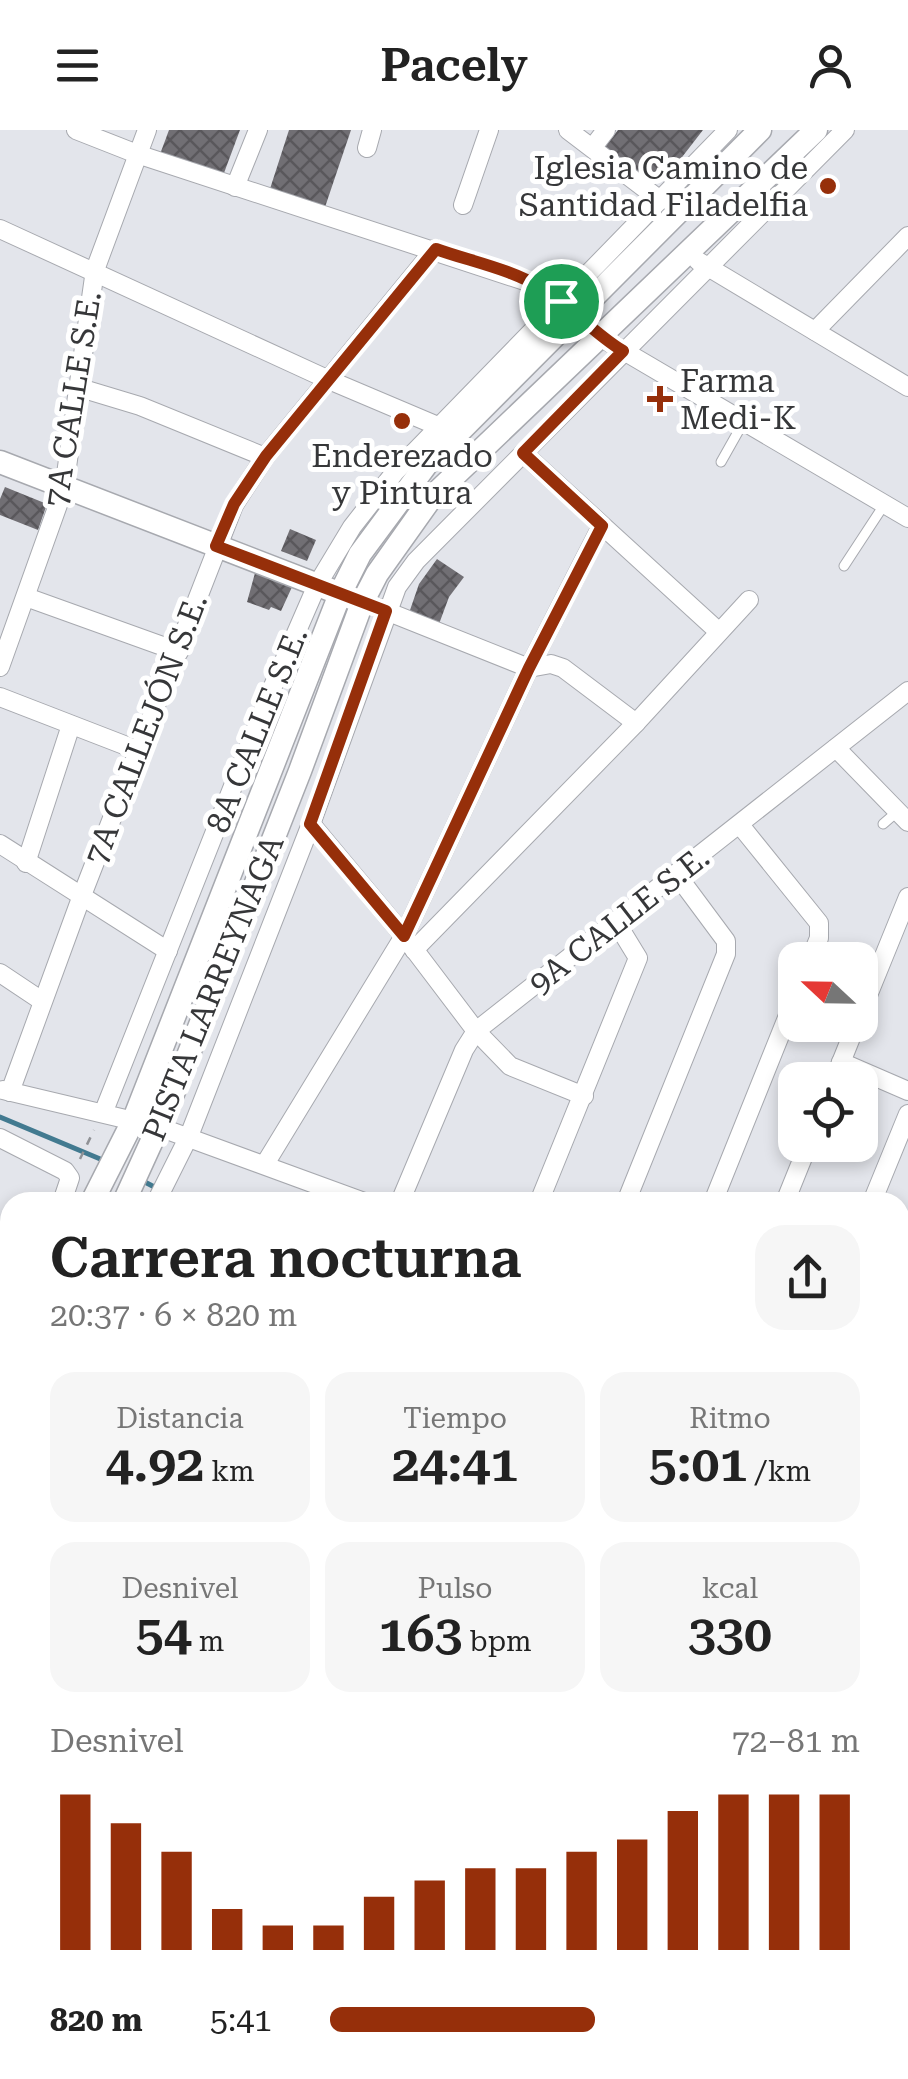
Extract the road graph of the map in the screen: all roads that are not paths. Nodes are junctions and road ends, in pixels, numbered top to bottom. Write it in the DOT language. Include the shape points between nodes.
graph roads {
  1 [pos="76,130"];
  2 [pos="147,130"];
  3 [pos="258,130"];
  4 [pos="489,130"];
  5 [pos="568,130"];
  6 [pos="606,130"];
  7 [pos="728,130"];
  8 [pos="760,130"];
  9 [pos="816,130"];
  10 [pos="845,130"];
  11 [pos="593,147"];
  12 [pos="137,154"];
  13 [pos="235,187"];
  14 [pos="660,200"];
  15 [pos="462,205"];
  16 [pos="0,229"];
  17 [pos="908,236"];
  18 [pos="436,249"];
  19 [pos="698,261"];
  20 [pos="95,270"];
  21 [pos="570,308"];
  22 [pos="815,331"];
  23 [pos="600,337"];
  24 [pos="623,351"];
  25 [pos="329,380"];
  26 [pos="906,383"];
  27 [pos="77,387"];
  28 [pos="743,423"];
  29 [pos="440,427"];
  30 [pos="523,453"];
  31 [pos="266,456"];
  32 [pos="0,462"];
  33 [pos="721,462"];
  34 [pos="64,488"];
  35 [pos="884,504"];
  36 [pos="908,518"];
  37 [pos="602,526"];
  38 [pos="216,546"];
  39 [pos="844,566"];
  40 [pos="317,584"];
  41 [pos="26,596"];
  42 [pos="350,598"];
  43 [pos="748,600"];
  44 [pos="386,611"];
  45 [pos="719,632"];
  46 [pos="179,652"];
  47 [pos="0,668"];
  48 [pos="529,668"];
  49 [pos="908,691"];
  50 [pos="0,697"];
  51 [pos="636,723"];
  52 [pos="72,724"];
  53 [pos="836,748"];
  54 [pos="137,750"];
  55 [pos="903,816"];
  56 [pos="310,824"];
  57 [pos="740,824"];
  58 [pos="883,824"];
  59 [pos="0,844"];
  60 [pos="26,862"];
  61 [pos="677,876"];
  62 [pos="908,897"];
  63 [pos="80,898"];
  64 [pos="616,922"];
  65 [pos="817,942"];
  66 [pos="409,943"];
  67 [pos="168,951"];
  68 [pos="878,971"];
  69 [pos="0,973"];
  70 [pos="42,1000"];
  71 [pos="476,1031"];
  72 [pos="778,1040"];
  73 [pos="878,1082"];
  74 [pos="5,1090"];
  75 [pos="908,1090"];
  76 [pos="584,1096"];
  77 [pos="104,1111"];
  78 [pos="908,1114"];
  79 [pos="134,1119"];
  80 [pos="159,1127"];
  81 [pos="189,1136"];
  82 [pos="0,1138"];
  83 [pos="801,1162"];
  84 [pos="265,1164"];
  85 [pos="133,1184"];
  86 [pos="66,1192"];
  87 [pos="97,1192"];
  88 [pos="161,1192"];
  89 [pos="338,1192"];
  90 [pos="404,1192"];
  91 [pos="543,1192"];
  92 [pos="630,1192"];
  93 [pos="717,1192"];
  94 [pos="788,1192"];
  95 [pos="876,1192"];
  1 -- 12 [label="street"];
  2 -- 12 [label="street, 7A CALLE S.E."];
  3 -- 13 [label="street"];
  4 -- 15 [label="street"];
  5 -- 11 [label="street"];
  6 -- 11 [label="street"];
  7 -- 14 [label="street, 8A CALLE S.E."];
  8 -- 21 [label="main road, PISTA LARREYNAGA"];
  9 -- 19 [label="main road, PISTA LARREYNAGA"];
  10 -- 19 [label="street"];
  11 -- 14 [label="street"];
  12 -- 13 [label="street"];
  12 -- 20 [label="street, 7A CALLE S.E."];
  13 -- 18 [label="street"];
  14 -- 21 [label="street, 8A CALLE S.E."];
  16 -- 20 [label="street"];
  17 -- 22 [label="street"];
  18 -- 21 [label="street" via="536,285"];
  18 -- 25 [label="street, 7A CALLEJÓN S.E."];
  19 -- 22 [label="street"];
  19 -- 23 [label="main road, PISTA LARREYNAGA"];
  19 -- 24 [label="street"];
  20 -- 25 [label="street"];
  20 -- 27 [label="street, 7A CALLE S.E."];
  21 -- 23 [label="street"];
  21 -- 29 [label="street, 8A CALLE S.E."];
  21 -- 42 [label="main road, PISTA LARREYNAGA" via="426,465 360,554"];
  22 -- 26 [label="street"];
  23 -- 24 [label="street"];
  23 -- 42 [label="main road, PISTA LARREYNAGA" via="432,498 377,574"];
  24 -- 28 [label="street"];
  24 -- 30 [label="street"];
  25 -- 29 [label="street"];
  25 -- 31 [label="street, 7A CALLEJÓN S.E."];
  27 -- 31 [label="street"];
  27 -- 34 [label="street, 7A CALLE S.E."];
  28 -- 33 [label="lane"];
  28 -- 35 [label="street"];
  29 -- 40 [label="street, 8A CALLE S.E." via="395,472"];
  30 -- 37 [label="street"];
  30 -- 44 [label="street" via="416,561"];
  31 -- 38 [label="street, 7A CALLEJÓN S.E."];
  32 -- 34 [label="main road"];
  34 -- 38 [label="main road"];
  34 -- 41 [label="street, 7A CALLE S.E."];
  35 -- 36 [label="street"];
  35 -- 39 [label="lane"];
  37 -- 45 [label="street"];
  37 -- 48 [label="street"];
  38 -- 40 [label="main road"];
  38 -- 46 [label="street, 7A CALLEJÓN S.E."];
  40 -- 42 [label="main road"];
  40 -- 67 [label="street, 8A CALLE S.E."];
  41 -- 46 [label="street"];
  41 -- 47 [label="street, 7A CALLE S.E."];
  42 -- 44 [label="street"];
  42 -- 79 [label="main road, PISTA LARREYNAGA"];
  42 -- 80 [label="main road, PISTA LARREYNAGA" via="300,771"];
  43 -- 45 [label="street"];
  44 -- 48 [label="street"];
  44 -- 56 [label="street"];
  45 -- 51 [label="street"];
  46 -- 54 [label="street, 7A CALLEJÓN S.E."];
  48 -- 51 [label="street" via="564,668"];
  48 -- 66 [label="street"];
  49 -- 53 [label="street, 9A CALLE S.E."];
  50 -- 52 [label="street"];
  51 -- 66 [label="street"];
  52 -- 54 [label="street"];
  52 -- 60 [label="street"];
  53 -- 55 [label="street"];
  53 -- 57 [label="street, 9A CALLE S.E."];
  54 -- 63 [label="street, 7A CALLEJÓN S.E."];
  55 -- 58 [label="lane"];
  56 -- 66 [label="street"];
  56 -- 81 [label="street"];
  57 -- 61 [label="street, 9A CALLE S.E."];
  57 -- 65 [label="street" via="819,924"];
  59 -- 60 [label="street"];
  60 -- 63 [label="street"];
  61 -- 64 [label="street, 9A CALLE S.E."];
  61 -- 92 [label="street" via="726,941 726,954"];
  62 -- 68 [label="street"];
  63 -- 67 [label="street"];
  63 -- 70 [label="street, 7A CALLEJÓN S.E."];
  64 -- 71 [label="street, 9A CALLE S.E."];
  64 -- 76 [label="street" via="638,958"];
  66 -- 71 [label="street"];
  66 -- 84 [label="street"];
  67 -- 77 [label="street, 8A CALLE S.E."];
  69 -- 70 [label="street"];
  70 -- 74 [label="street, 7A CALLEJÓN S.E."];
  71 -- 76 [label="street" via="510,1066"];
  71 -- 90 [label="street, 9A CALLE S.E."];
  72 -- 93 [label="street"];
  73 -- 75 [label="street"];
  74 -- 77 [label="street"];
  76 -- 91 [label="street"];
  77 -- 79 [label="street"];
  78 -- 95 [label="street"];
  79 -- 80 [label="street"];
  79 -- 87 [label="main road, PISTA LARREYNAGA"];
  80 -- 81 [label="street"];
  80 -- 85 [label="main road, PISTA LARREYNAGA"];
  81 -- 84 [label="street"];
  81 -- 88 [label="street"];
  82 -- 86 [label="street" via="74,1170"];
  83 -- 94 [label="street"];
  84 -- 89 [label="street"];
}
